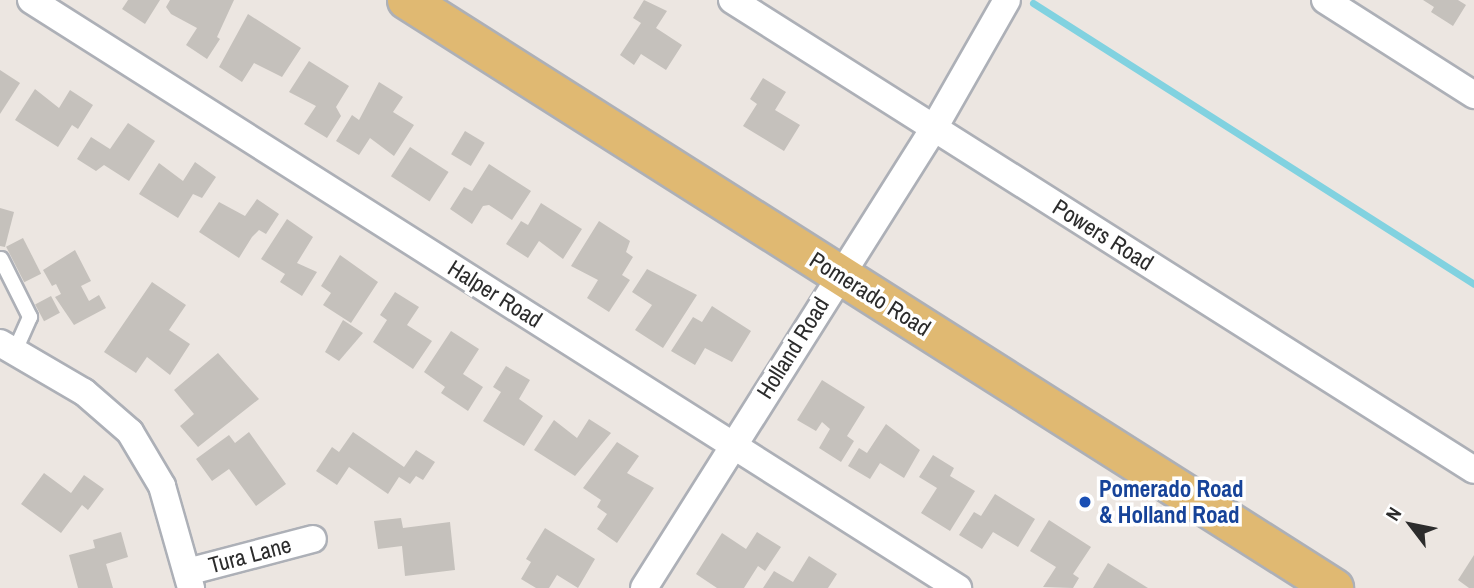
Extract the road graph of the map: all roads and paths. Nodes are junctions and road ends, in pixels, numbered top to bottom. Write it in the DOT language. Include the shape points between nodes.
graph roads {
  1 [pos="31,0"];
  2 [pos="407,0"];
  3 [pos="732,0"];
  4 [pos="1007,0"];
  5 [pos="1325,0"];
  6 [pos="1474,95"];
  7 [pos="934,128"];
  8 [pos="1,259"];
  9 [pos="839,274"];
  10 [pos="8,347"];
  11 [pos="731,444"];
  12 [pos="1474,470"];
  13 [pos="313,539"];
  14 [pos="189,580"];
  15 [pos="644,588"];
  16 [pos="958,588"];
  17 [pos="1334,588"];
  1 -- 11 [label="street, Halper Road"];
  2 -- 9 [label="main road, Pomerado Road"];
  3 -- 7 [label="street, Powers Road"];
  4 -- 7 [label="street, Holland Road"];
  5 -- 6 [label="street"];
  7 -- 9 [label="street, Holland Road"];
  7 -- 12 [label="street, Powers Road"];
  8 -- 10 [label="lane" via="30,317"];
  9 -- 11 [label="street, Holland Road"];
  9 -- 17 [label="main road, Pomerado Road"];
  10 -- 14 [label="street" via="84,392 130,432 162,486"];
  11 -- 15 [label="street, Holland Road"];
  11 -- 16 [label="street, Halper Road"];
  13 -- 14 [label="street, Tura Lane"];
}
